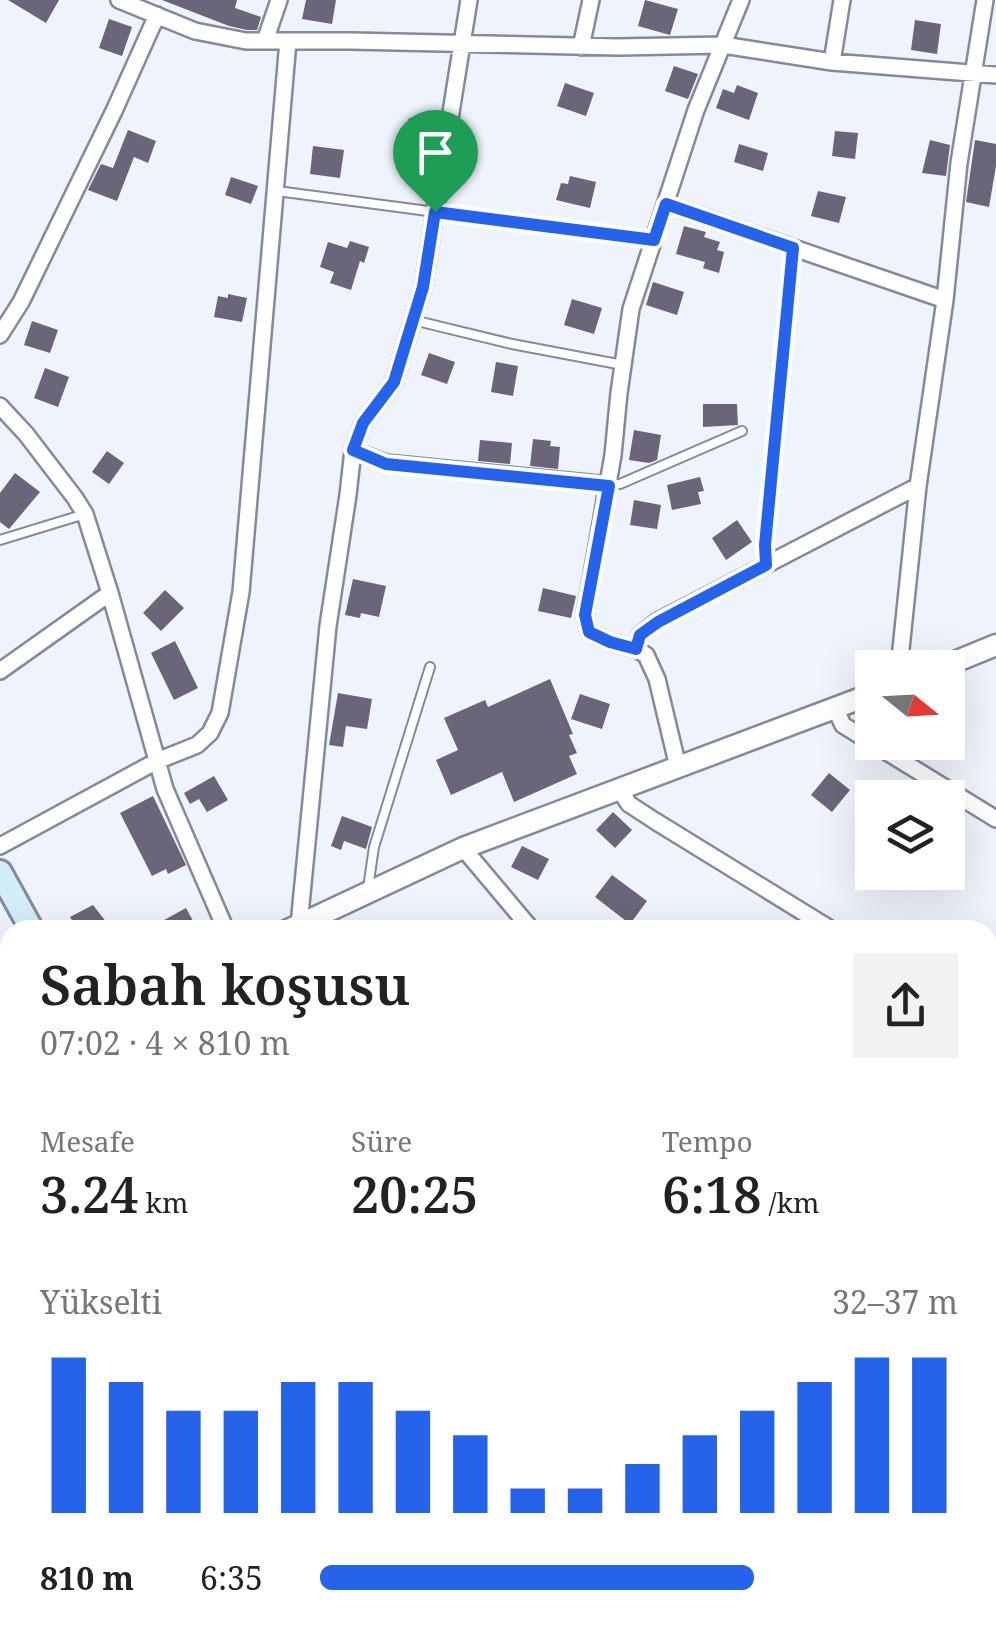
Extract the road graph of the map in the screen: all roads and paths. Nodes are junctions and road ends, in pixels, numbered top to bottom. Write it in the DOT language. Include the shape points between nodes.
graph roads {
  1 [pos="279,0"];
  2 [pos="469,0"];
  3 [pos="591,0"];
  4 [pos="741,0"];
  5 [pos="842,0"];
  6 [pos="985,0"];
  7 [pos="125,1"];
  8 [pos="157,15"];
  9 [pos="265,41"];
  10 [pos="288,41"];
  11 [pos="462,45"];
  12 [pos="722,45"];
  13 [pos="581,47"];
  14 [pos="832,62"];
  15 [pos="972,73"];
  16 [pos="996,75"];
  17 [pos="274,190"];
  18 [pos="666,204"];
  19 [pos="435,212"];
  20 [pos="654,240"];
  21 [pos="793,248"];
  22 [pos="945,300"];
  23 [pos="413,320"];
  24 [pos="0,335"];
  25 [pos="623,364"];
  26 [pos="0,406"];
  27 [pos="742,431"];
  28 [pos="353,450"];
  29 [pos="609,486"];
  30 [pos="918,486"];
  31 [pos="85,514"];
  32 [pos="0,540"];
  33 [pos="766,565"];
  34 [pos="110,593"];
  35 [pos="996,645"];
  36 [pos="636,649"];
  37 [pos="901,650"];
  38 [pos="965,658"];
  39 [pos="430,667"];
  40 [pos="0,671"];
  41 [pos="855,700"];
  42 [pos="835,708"];
  43 [pos="157,761"];
  44 [pos="678,768"];
  45 [pos="619,789"];
  46 [pos="996,819"];
  47 [pos="0,846"];
  48 [pos="463,848"];
  49 [pos="0,872"];
  50 [pos="367,893"];
  51 [pos="26,920"];
  52 [pos="222,920"];
  53 [pos="295,920"];
  54 [pos="311,920"];
  55 [pos="524,920"];
  56 [pos="816,920"];
  1 -- 9 [label="street"];
  2 -- 11 [label="street"];
  3 -- 13 [label="street"];
  4 -- 12 [label="street"];
  5 -- 14 [label="street"];
  6 -- 15 [label="street"];
  7 -- 8 [label="street"];
  8 -- 9 [label="street" via="195,31"];
  8 -- 24 [label="street"];
  9 -- 10 [label="street"];
  10 -- 11 [label="street"];
  10 -- 17 [label="street"];
  11 -- 13 [label="street"];
  11 -- 19 [label="street"];
  12 -- 13 [label="street"];
  12 -- 14 [label="street"];
  12 -- 18 [label="street"];
  14 -- 15 [label="street"];
  15 -- 16 [label="street"];
  15 -- 22 [label="street"];
  17 -- 19 [label="lane"];
  17 -- 43 [label="street" via="241,592 220,712 197,745"];
  18 -- 20 [label="street"];
  18 -- 21 [label="street"];
  19 -- 20 [label="lane"];
  19 -- 23 [label="street"];
  20 -- 25 [label="street" via="631,308"];
  21 -- 22 [label="street"];
  21 -- 33 [label="lane"];
  22 -- 30 [label="street"];
  23 -- 25 [label="lane"];
  23 -- 28 [label="street" via="394,382 363,423"];
  25 -- 29 [label="street"];
  26 -- 31 [label="street"];
  27 -- 29 [label="lane"];
  28 -- 29 [label="street" via="386,464"];
  28 -- 53 [label="street"];
  29 -- 36 [label="street" via="585,615 589,632"];
  30 -- 33 [label="street"];
  30 -- 37 [label="street"];
  31 -- 32 [label="lane"];
  31 -- 34 [label="street"];
  33 -- 36 [label="street" via="658,622 640,635"];
  34 -- 40 [label="street"];
  34 -- 43 [label="street"];
  35 -- 38 [label="street"];
  36 -- 44 [label="street" via="658,679"];
  39 -- 50 [label="lane" via="374,847"];
  41 -- 42 [label="street"];
  42 -- 44 [label="street"];
  42 -- 46 [label="street" via="843,726"];
  43 -- 47 [label="street"];
  43 -- 52 [label="street"];
  44 -- 45 [label="street"];
  45 -- 48 [label="street"];
  45 -- 56 [label="street" via="655,821"];
  48 -- 50 [label="street"];
  48 -- 55 [label="street"];
  49 -- 51 [label="main road"];
  50 -- 54 [label="street"];
}
